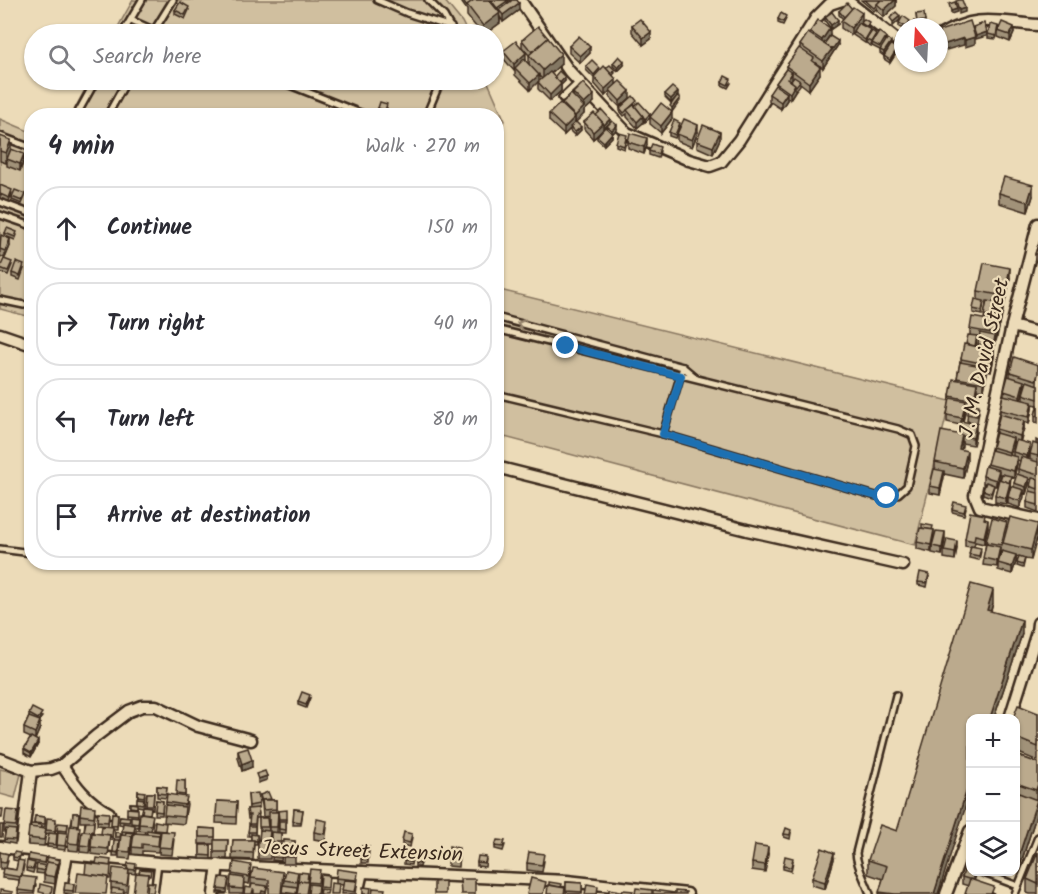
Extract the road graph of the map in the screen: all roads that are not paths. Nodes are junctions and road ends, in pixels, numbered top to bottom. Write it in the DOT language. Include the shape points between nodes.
graph roads {
  1 [pos="142,0"];
  2 [pos="173,0"];
  3 [pos="377,0"];
  4 [pos="428,0"];
  5 [pos="520,0"];
  6 [pos="844,0"];
  7 [pos="828,2"];
  8 [pos="131,20"];
  9 [pos="128,24"];
  10 [pos="138,24"];
  11 [pos="158,24"];
  12 [pos="442,24"];
  13 [pos="449,24"];
  14 [pos="1038,25"];
  15 [pos="948,31"];
  16 [pos="894,38"];
  17 [pos="580,81"];
  18 [pos="90,90"];
  19 [pos="121,90"];
  20 [pos="302,90"];
  21 [pos="437,90"];
  22 [pos="562,98"];
  23 [pos="80,108"];
  24 [pos="111,108"];
  25 [pos="348,108"];
  26 [pos="429,108"];
  27 [pos="0,136"];
  28 [pos="24,145"];
  29 [pos="0,202"];
  30 [pos="24,211"];
  31 [pos="0,214"];
  32 [pos="24,223"];
  33 [pos="1038,224"];
  34 [pos="0,300"];
  35 [pos="24,305"];
  36 [pos="504,319"];
  37 [pos="1012,326"];
  38 [pos="504,331"];
  39 [pos="1038,333"];
  40 [pos="0,334"];
  41 [pos="24,342"];
  42 [pos="683,367"];
  43 [pos="681,376"];
  44 [pos="696,378"];
  45 [pos="504,396"];
  46 [pos="663,434"];
  47 [pos="504,469"];
  48 [pos="1038,520"];
  49 [pos="0,549"];
  50 [pos="24,552"];
  51 [pos="903,565"];
  52 [pos="1038,623"];
  53 [pos="896,695"];
  54 [pos="1015,714"];
  55 [pos="250,740"];
  56 [pos="0,759"];
  57 [pos="62,765"];
  58 [pos="31,771"];
  59 [pos="109,813"];
  60 [pos="1038,837"];
  61 [pos="966,842"];
  62 [pos="0,847"];
  63 [pos="21,849"];
  64 [pos="67,854"];
  65 [pos="158,863"];
  66 [pos="218,865"];
  67 [pos="362,872"];
  68 [pos="992,876"];
  69 [pos="1018,886"];
  70 [pos="60,894"];
  71 [pos="154,894"];
  72 [pos="214,894"];
  73 [pos="357,894"];
  74 [pos="687,894"];
  75 [pos="870,894"];
  76 [pos="946,894"];
  77 [pos="1015,894"];
  1 -- 8 [label="lane"];
  2 -- 11 [label="lane"];
  3 -- 12 [label="lane"];
  4 -- 13 [label="lane"];
  5 -- 17 [label="street"];
  6 -- 7 [label="street"];
  6 -- 16 [label="street"];
  7 -- 17 [label="street" via="739,140 716,165 689,160 627,134"];
  8 -- 9 [label="lane"];
  8 -- 10 [label="lane"];
  14 -- 15 [label="street" via="978,20"];
  17 -- 22 [label="lane"];
  18 -- 23 [label="lane"];
  19 -- 24 [label="lane"];
  20 -- 25 [label="lane"];
  21 -- 26 [label="lane"];
  27 -- 28 [label="lane"];
  29 -- 30 [label="lane"];
  31 -- 32 [label="lane"];
  33 -- 37 [label="street, J. M. David Street"];
  34 -- 35 [label="lane"];
  42 -- 36 [label="lane, one-way"];
  37 -- 39 [label="street"];
  37 -- 48 [label="street, J. M. David Street" via="975,495 980,507"];
  38 -- 43 [label="lane"];
  40 -- 41 [label="street"];
  42 -- 43 [label="lane"];
  42 -- 44 [label="lane"];
  43 -- 44 [label="lane"];
  43 -- 46 [label="lane"];
  44 -- 46 [label="lane" via="907,432 916,446 907,486 898,494 876,496"];
  45 -- 46 [label="lane"];
  47 -- 51 [label="street"];
  49 -- 50 [label="lane"];
  52 -- 54 [label="street"];
  53 -- 75 [label="lane" via="856,853 857,867"];
  55 -- 57 [label="street" via="198,726 156,706 142,706 129,711"];
  56 -- 58 [label="street"];
  57 -- 58 [label="street"];
  57 -- 59 [label="street" via="86,799"];
  58 -- 63 [label="street"];
  60 -- 69 [label="lane"];
  61 -- 76 [label="street"];
  62 -- 63 [label="street, Jesus Street Extension"];
  63 -- 64 [label="street, Jesus Street Extension"];
  64 -- 65 [label="street, Jesus Street Extension"];
  64 -- 70 [label="street"];
  65 -- 66 [label="street, Jesus Street Extension"];
  65 -- 71 [label="lane"];
  66 -- 67 [label="street, Jesus Street Extension"];
  66 -- 72 [label="street"];
  67 -- 73 [label="street"];
  67 -- 74 [label="street, Jesus Street Extension" via="567,881"];
  68 -- 69 [label="lane"];
  69 -- 77 [label="lane"];
}
